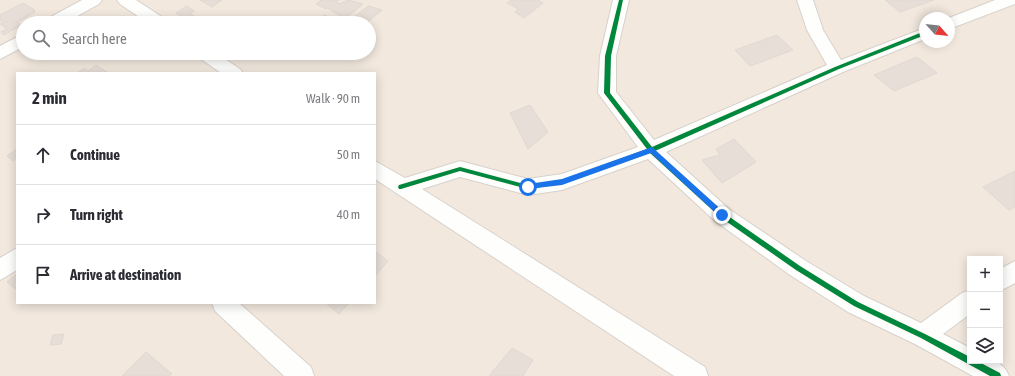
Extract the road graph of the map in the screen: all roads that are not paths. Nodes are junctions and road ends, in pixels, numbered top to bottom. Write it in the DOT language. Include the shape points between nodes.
graph roads {
  1 [pos="94,0"];
  2 [pos="125,0"];
  3 [pos="621,0"];
  4 [pos="805,0"];
  5 [pos="1010,0"];
  6 [pos="65,16"];
  7 [pos="149,16"];
  8 [pos="955,22"];
  9 [pos="919,35"];
  10 [pos="16,44"];
  11 [pos="0,53"];
  12 [pos="214,60"];
  13 [pos="837,68"];
  14 [pos="232,72"];
  15 [pos="652,150"];
  16 [pos="376,170"];
  17 [pos="401,187"];
  18 [pos="16,259"];
  19 [pos="0,270"];
  20 [pos="1015,271"];
  21 [pos="1003,279"];
  22 [pos="967,303"];
  23 [pos="224,304"];
  24 [pos="923,336"];
  25 [pos="302,376"];
  26 [pos="696,376"];
  27 [pos="996,376"];
  1 -- 6 [label="street"];
  2 -- 7 [label="street"];
  3 -- 15 [label="street" via="608,56 607,93"];
  4 -- 13 [label="street" via="816,30"];
  5 -- 8 [label="street"];
  9 -- 13 [label="street"];
  10 -- 11 [label="street"];
  12 -- 14 [label="street"];
  13 -- 15 [label="street"];
  15 -- 17 [label="street" via="562,182 528,187 460,170"];
  15 -- 24 [label="street" via="722,215 798,268 856,304"];
  16 -- 17 [label="street"];
  17 -- 26 [label="street"];
  18 -- 19 [label="street"];
  20 -- 21 [label="street"];
  22 -- 24 [label="street"];
  23 -- 25 [label="street"];
  24 -- 27 [label="street"];
}
